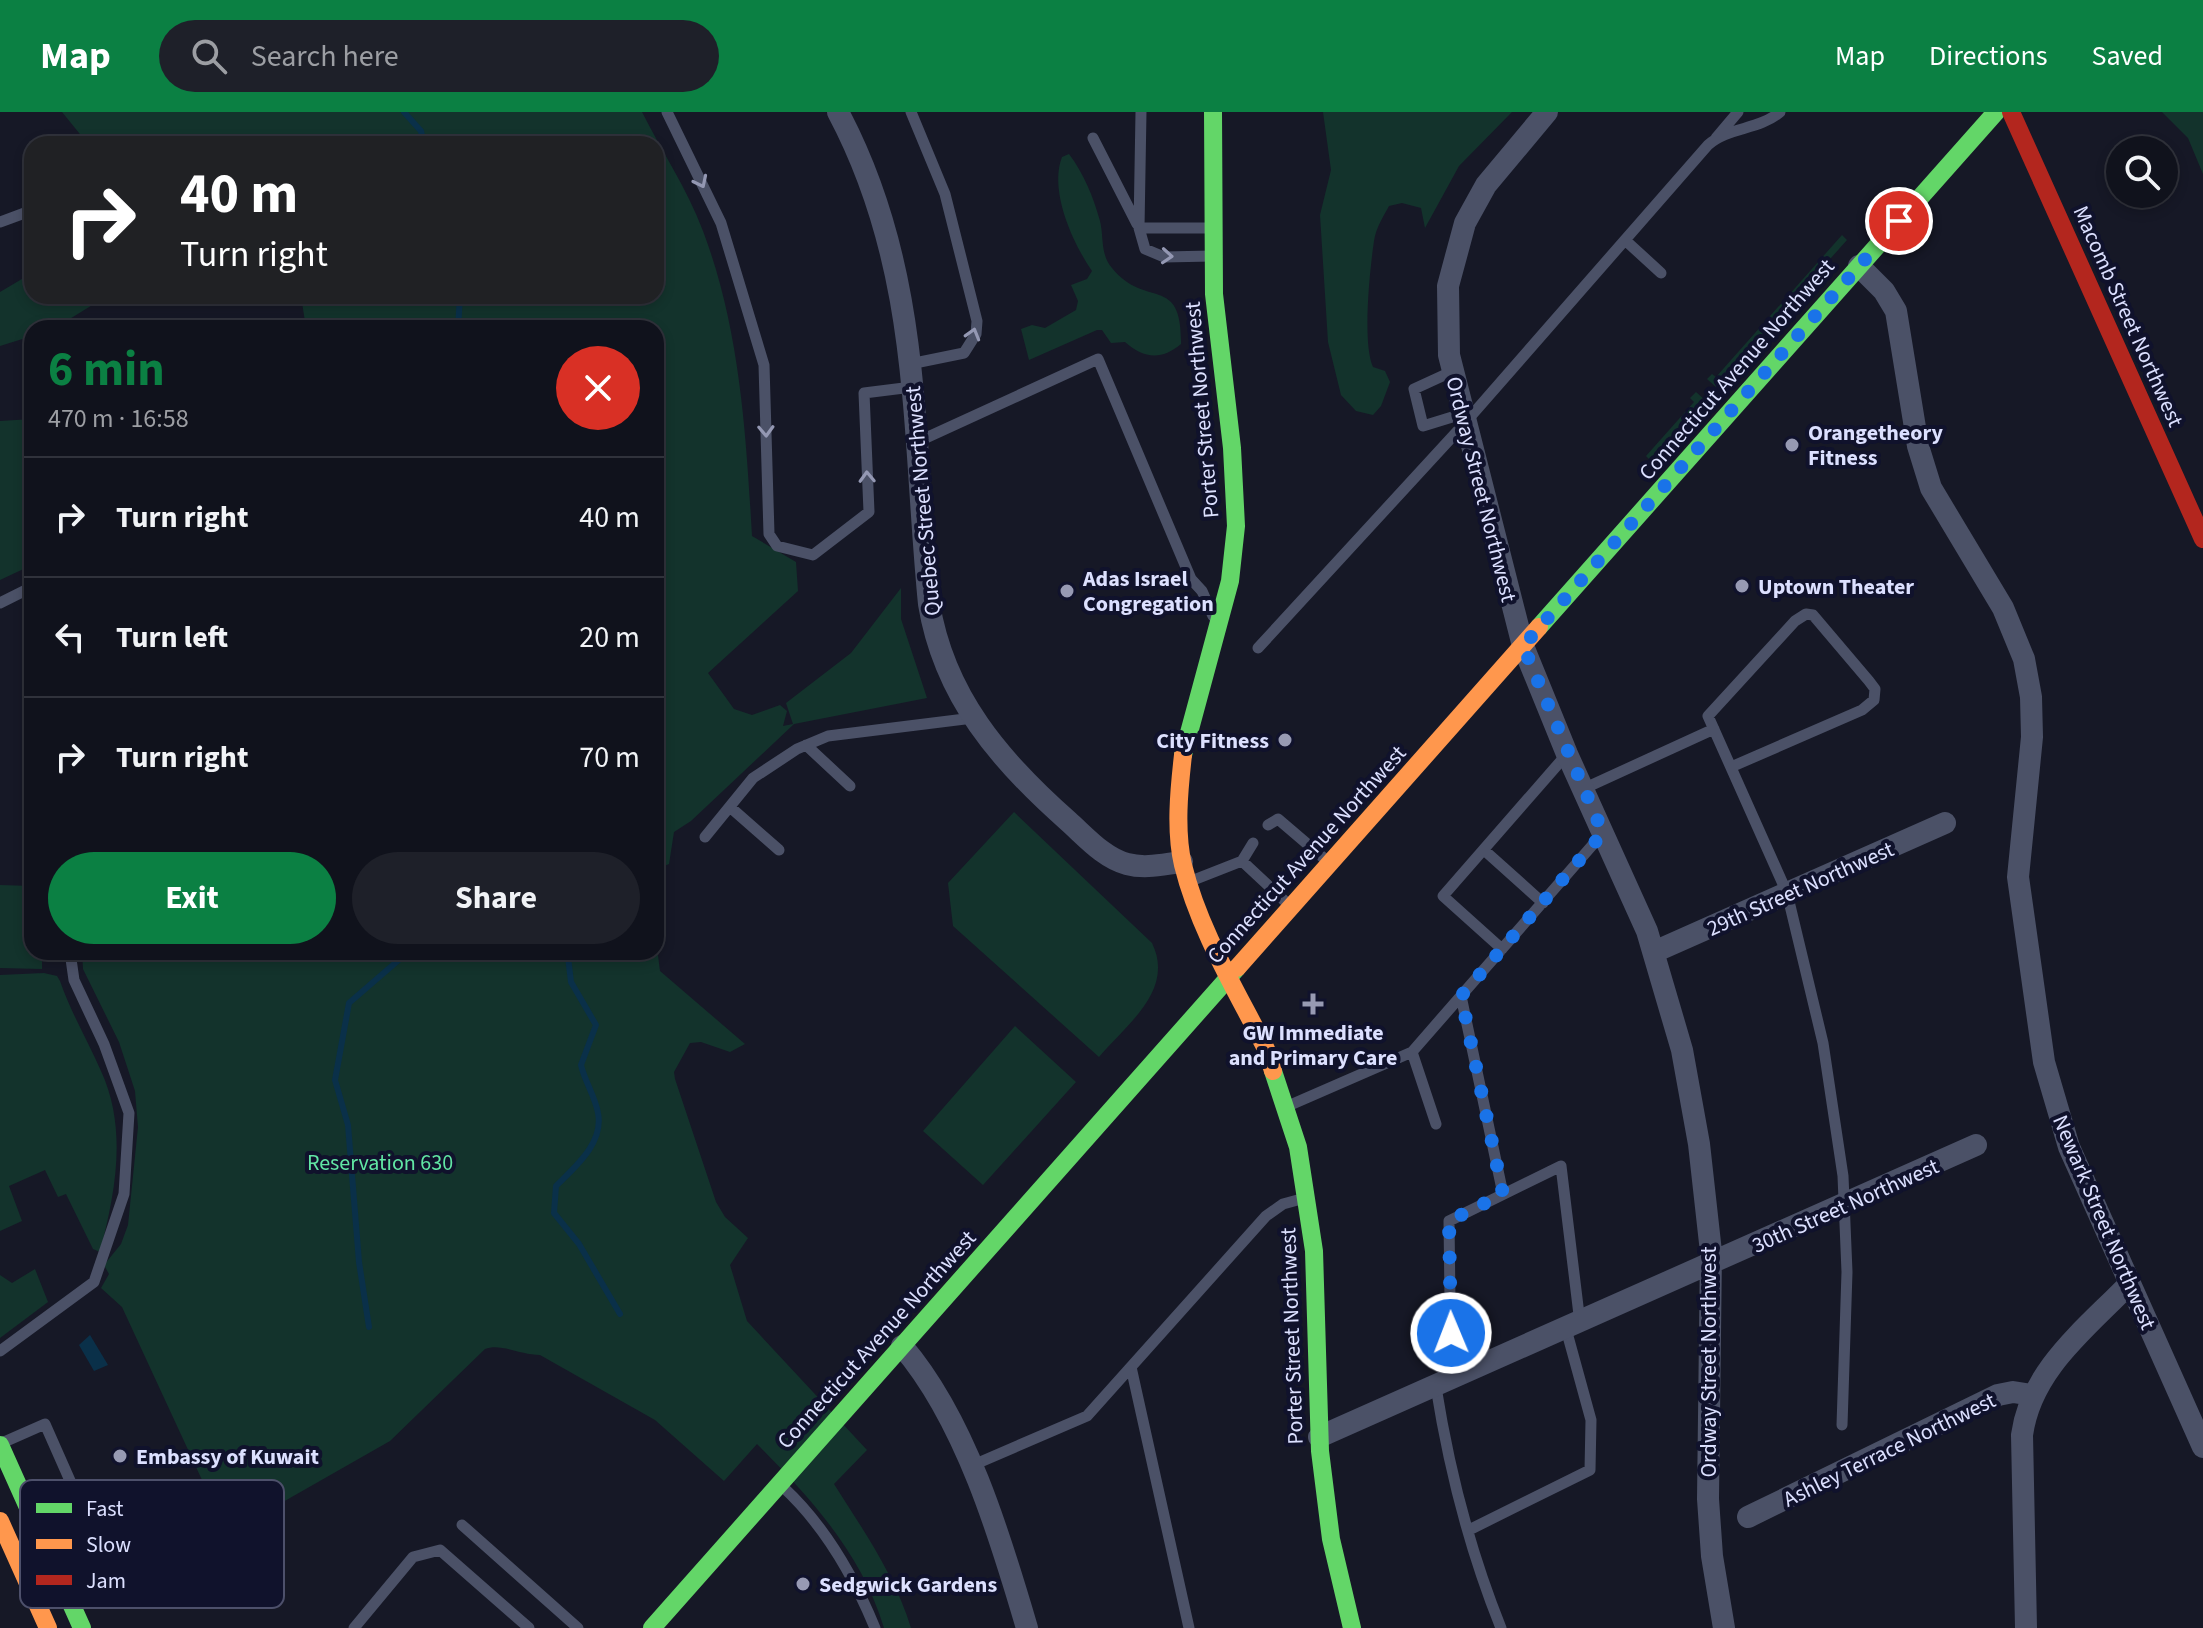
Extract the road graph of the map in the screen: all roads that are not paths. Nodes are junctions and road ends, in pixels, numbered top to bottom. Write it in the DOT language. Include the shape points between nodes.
graph roads {
  1 [pos="667,112"];
  2 [pos="838,112"];
  3 [pos="911,112"];
  4 [pos="1141,112"];
  5 [pos="1213,112"];
  6 [pos="1547,112"];
  7 [pos="1738,112"];
  8 [pos="1780,112"];
  9 [pos="1996,112"];
  10 [pos="2011,112"];
  11 [pos="1093,138"];
  12 [pos="1715,138"];
  13 [pos="24,213"];
  14 [pos="0,222"];
  15 [pos="1139,228"];
  16 [pos="1211,228"];
  17 [pos="1625,240"];
  18 [pos="1212,256"];
  19 [pos="1859,266"];
  20 [pos="1661,273"];
  21 [pos="910,364"];
  22 [pos="1451,372"];
  23 [pos="912,387"];
  24 [pos="1463,419"];
  25 [pos="917,442"];
  26 [pos="2203,539"];
  27 [pos="24,591"];
  28 [pos="0,603"];
  29 [pos="1218,627"];
  30 [pos="1523,646"];
  31 [pos="1258,648"];
  32 [pos="973,718"];
  33 [pos="1714,729"];
  34 [pos="806,745"];
  35 [pos="1567,754"];
  36 [pos="1731,767"];
  37 [pos="850,786"];
  38 [pos="1583,789"];
  39 [pos="730,807"];
  40 [pos="1945,823"];
  41 [pos="1268,825"];
  42 [pos="1603,833"];
  43 [pos="705,837"];
  44 [pos="1253,843"];
  45 [pos="779,850"];
  46 [pos="1484,850"];
  47 [pos="1242,861"];
  48 [pos="1330,863"];
  49 [pos="1185,872"];
  50 [pos="1787,893"];
  51 [pos="1543,903"];
  52 [pos="1291,907"];
  53 [pos="1502,949"];
  54 [pos="1654,952"];
  55 [pos="71,960"];
  56 [pos="1230,976"];
  57 [pos="1461,996"];
  58 [pos="1412,1052"];
  59 [pos="1287,1106"];
  60 [pos="1436,1124"];
  61 [pos="1976,1145"];
  62 [pos="1503,1194"];
  63 [pos="1307,1197"];
  64 [pos="1844,1206"];
  65 [pos="1712,1265"];
  66 [pos="2130,1283"];
  67 [pos="1573,1326"];
  68 [pos="902,1346"];
  69 [pos="0,1351"];
  70 [pos="1131,1367"];
  71 [pos="1444,1384"];
  72 [pos="2032,1395"];
  73 [pos="1842,1425"];
  74 [pos="1319,1437"];
  75 [pos="0,1444"];
  76 [pos="2203,1447"];
  77 [pos="970,1467"];
  78 [pos="70,1480"];
  79 [pos="780,1484"];
  80 [pos="20,1490"];
  81 [pos="1748,1517"];
  82 [pos="0,1521"];
  83 [pos="462,1525"];
  84 [pos="1469,1530"];
  85 [pos="20,1566"];
  86 [pos="39,1608"];
  87 [pos="73,1608"];
  88 [pos="48,1628"];
  89 [pos="82,1628"];
  90 [pos="354,1628"];
  91 [pos="529,1628"];
  92 [pos="578,1628"];
  93 [pos="652,1628"];
  94 [pos="875,1628"];
  95 [pos="1027,1628"];
  96 [pos="1189,1628"];
  97 [pos="1352,1628"];
  98 [pos="1501,1628"];
  99 [pos="1724,1628"];
  100 [pos="2026,1628"];
  1 -- 23 [label="lane, one-way" via="721,223 764,365 769,534 777,546 813,555 869,512 864,393"];
  2 -- 21 [label="street, Quebec Street Northwest" via="885,221"];
  21 -- 3 [label="lane, one-way" via="964,353 977,321 945,194"];
  4 -- 15 [label="lane"];
  5 -- 16 [label="main road, Porter Street Northwest"];
  6 -- 22 [label="street, Ordway Street Northwest" via="1492,176 1465,223 1447,303"];
  7 -- 12 [label="lane"];
  8 -- 12 [label="lane" via="1762,125"];
  9 -- 19 [label="main road, Connecticut Avenue Northwest"];
  10 -- 26 [label="main road, Macomb Street Northwest"];
  11 -- 15 [label="lane"];
  12 -- 17 [label="lane"];
  13 -- 14 [label="lane"];
  15 -- 16 [label="lane"];
  15 -- 18 [label="lane, one-way" via="1145,249 1153,255"];
  16 -- 18 [label="main road, Porter Street Northwest"];
  17 -- 20 [label="lane"];
  17 -- 24 [label="lane"];
  18 -- 29 [label="main road, Porter Street Northwest" via="1236,501 1233,562"];
  19 -- 30 [label="main road, Connecticut Avenue Northwest"];
  19 -- 66 [label="street, Newark Street Northwest" via="1896,311 1918,446 1931,488 2003,608 2024,659 2032,737 2018,867 2040,1044 2060,1124"];
  21 -- 23 [label="street, Quebec Street Northwest"];
  22 -- 24 [label="street, Ordway Street Northwest"];
  22 -- 24 [label="lane" via="1414,389 1423,426"];
  23 -- 25 [label="street, Quebec Street Northwest"];
  24 -- 30 [label="street, Ordway Street Northwest"];
  24 -- 31 [label="lane"];
  25 -- 29 [label="lane" via="1098,359 1191,579"];
  25 -- 32 [label="street, Quebec Street Northwest" via="934,629"];
  27 -- 28 [label="lane"];
  29 -- 49 [label="main road, Porter Street Northwest" via="1195,696 1182,759"];
  30 -- 35 [label="street, Ordway Street Northwest"];
  30 -- 48 [label="main road, Connecticut Avenue Northwest"];
  32 -- 34 [label="lane" via="828,736"];
  32 -- 49 [label="street, Quebec Street Northwest" via="1013,771 1105,854 1138,866"];
  33 -- 36 [label="lane"];
  33 -- 36 [label="lane" via="1708,716 1806,614 1821,621 1875,689 1874,700 1862,710"];
  33 -- 38 [label="lane"];
  34 -- 37 [label="lane"];
  34 -- 39 [label="lane" via="753,778"];
  35 -- 38 [label="street, Ordway Street Northwest"];
  35 -- 46 [label="lane"];
  36 -- 50 [label="lane"];
  38 -- 42 [label="street, Ordway Street Northwest"];
  39 -- 43 [label="lane"];
  39 -- 45 [label="lane"];
  40 -- 50 [label="street, 29th Street Northwest"];
  41 -- 48 [label="lane" via="1278,819"];
  42 -- 51 [label="lane"];
  42 -- 54 [label="street, Ordway Street Northwest"];
  44 -- 47 [label="lane"];
  46 -- 51 [label="lane"];
  46 -- 53 [label="lane" via="1443,896"];
  47 -- 49 [label="lane"];
  47 -- 52 [label="lane"];
  48 -- 52 [label="main road, Connecticut Avenue Northwest"];
  49 -- 56 [label="main road, Porter Street Northwest" via="1198,914"];
  50 -- 54 [label="street, 29th Street Northwest"];
  50 -- 64 [label="lane" via="1823,1043"];
  51 -- 53 [label="lane"];
  52 -- 56 [label="main road, Connecticut Avenue Northwest"];
  53 -- 57 [label="lane"];
  54 -- 65 [label="street, Ordway Street Northwest" via="1694,1108"];
  55 -- 69 [label="lane" via="74,980 129,1113 124,1194 94,1282"];
  56 -- 59 [label="main road, Porter Street Northwest"];
  56 -- 68 [label="main road, Connecticut Avenue Northwest"];
  57 -- 58 [label="lane"];
  57 -- 62 [label="lane"];
  58 -- 59 [label="lane"];
  58 -- 60 [label="lane"];
  59 -- 63 [label="main road, Porter Street Northwest"];
  61 -- 64 [label="street, 30th Street Northwest"];
  62 -- 67 [label="lane" via="1561,1166"];
  62 -- 71 [label="lane" via="1449,1221"];
  63 -- 70 [label="lane" via="1266,1216"];
  63 -- 74 [label="main road, Porter Street Northwest" via="1317,1302"];
  64 -- 65 [label="street, 30th Street Northwest"];
  64 -- 73 [label="lane"];
  65 -- 67 [label="street, 30th Street Northwest"];
  65 -- 99 [label="street, Ordway Street Northwest" via="1708,1499"];
  66 -- 72 [label="street" via="2043,1374"];
  66 -- 76 [label="street, Newark Street Northwest"];
  67 -- 71 [label="street, 30th Street Northwest"];
  67 -- 84 [label="lane" via="1591,1420 1590,1470"];
  68 -- 77 [label="street" via="933,1384"];
  68 -- 79 [label="main road, Connecticut Avenue Northwest"];
  70 -- 77 [label="lane" via="1087,1416"];
  70 -- 96 [label="lane"];
  71 -- 74 [label="street, 30th Street Northwest"];
  71 -- 84 [label="lane" via="1447,1455"];
  72 -- 81 [label="street, Ashley Terrace Northwest" via="2013,1392 1991,1398"];
  72 -- 100 [label="street" via="2022,1435"];
  74 -- 97 [label="main road, Porter Street Northwest" via="1331,1539"];
  75 -- 78 [label="lane" via="45,1424"];
  75 -- 80 [label="main road"];
  77 -- 95 [label="street"];
  79 -- 93 [label="main road, Connecticut Avenue Northwest"];
  79 -- 94 [label="lane" via="808,1510"];
  82 -- 85 [label="main road"];
  83 -- 92 [label="lane"];
  84 -- 98 [label="lane"];
  86 -- 88 [label="main road"];
  87 -- 89 [label="main road"];
  90 -- 91 [label="lane" via="413,1557 440,1550"];
}
